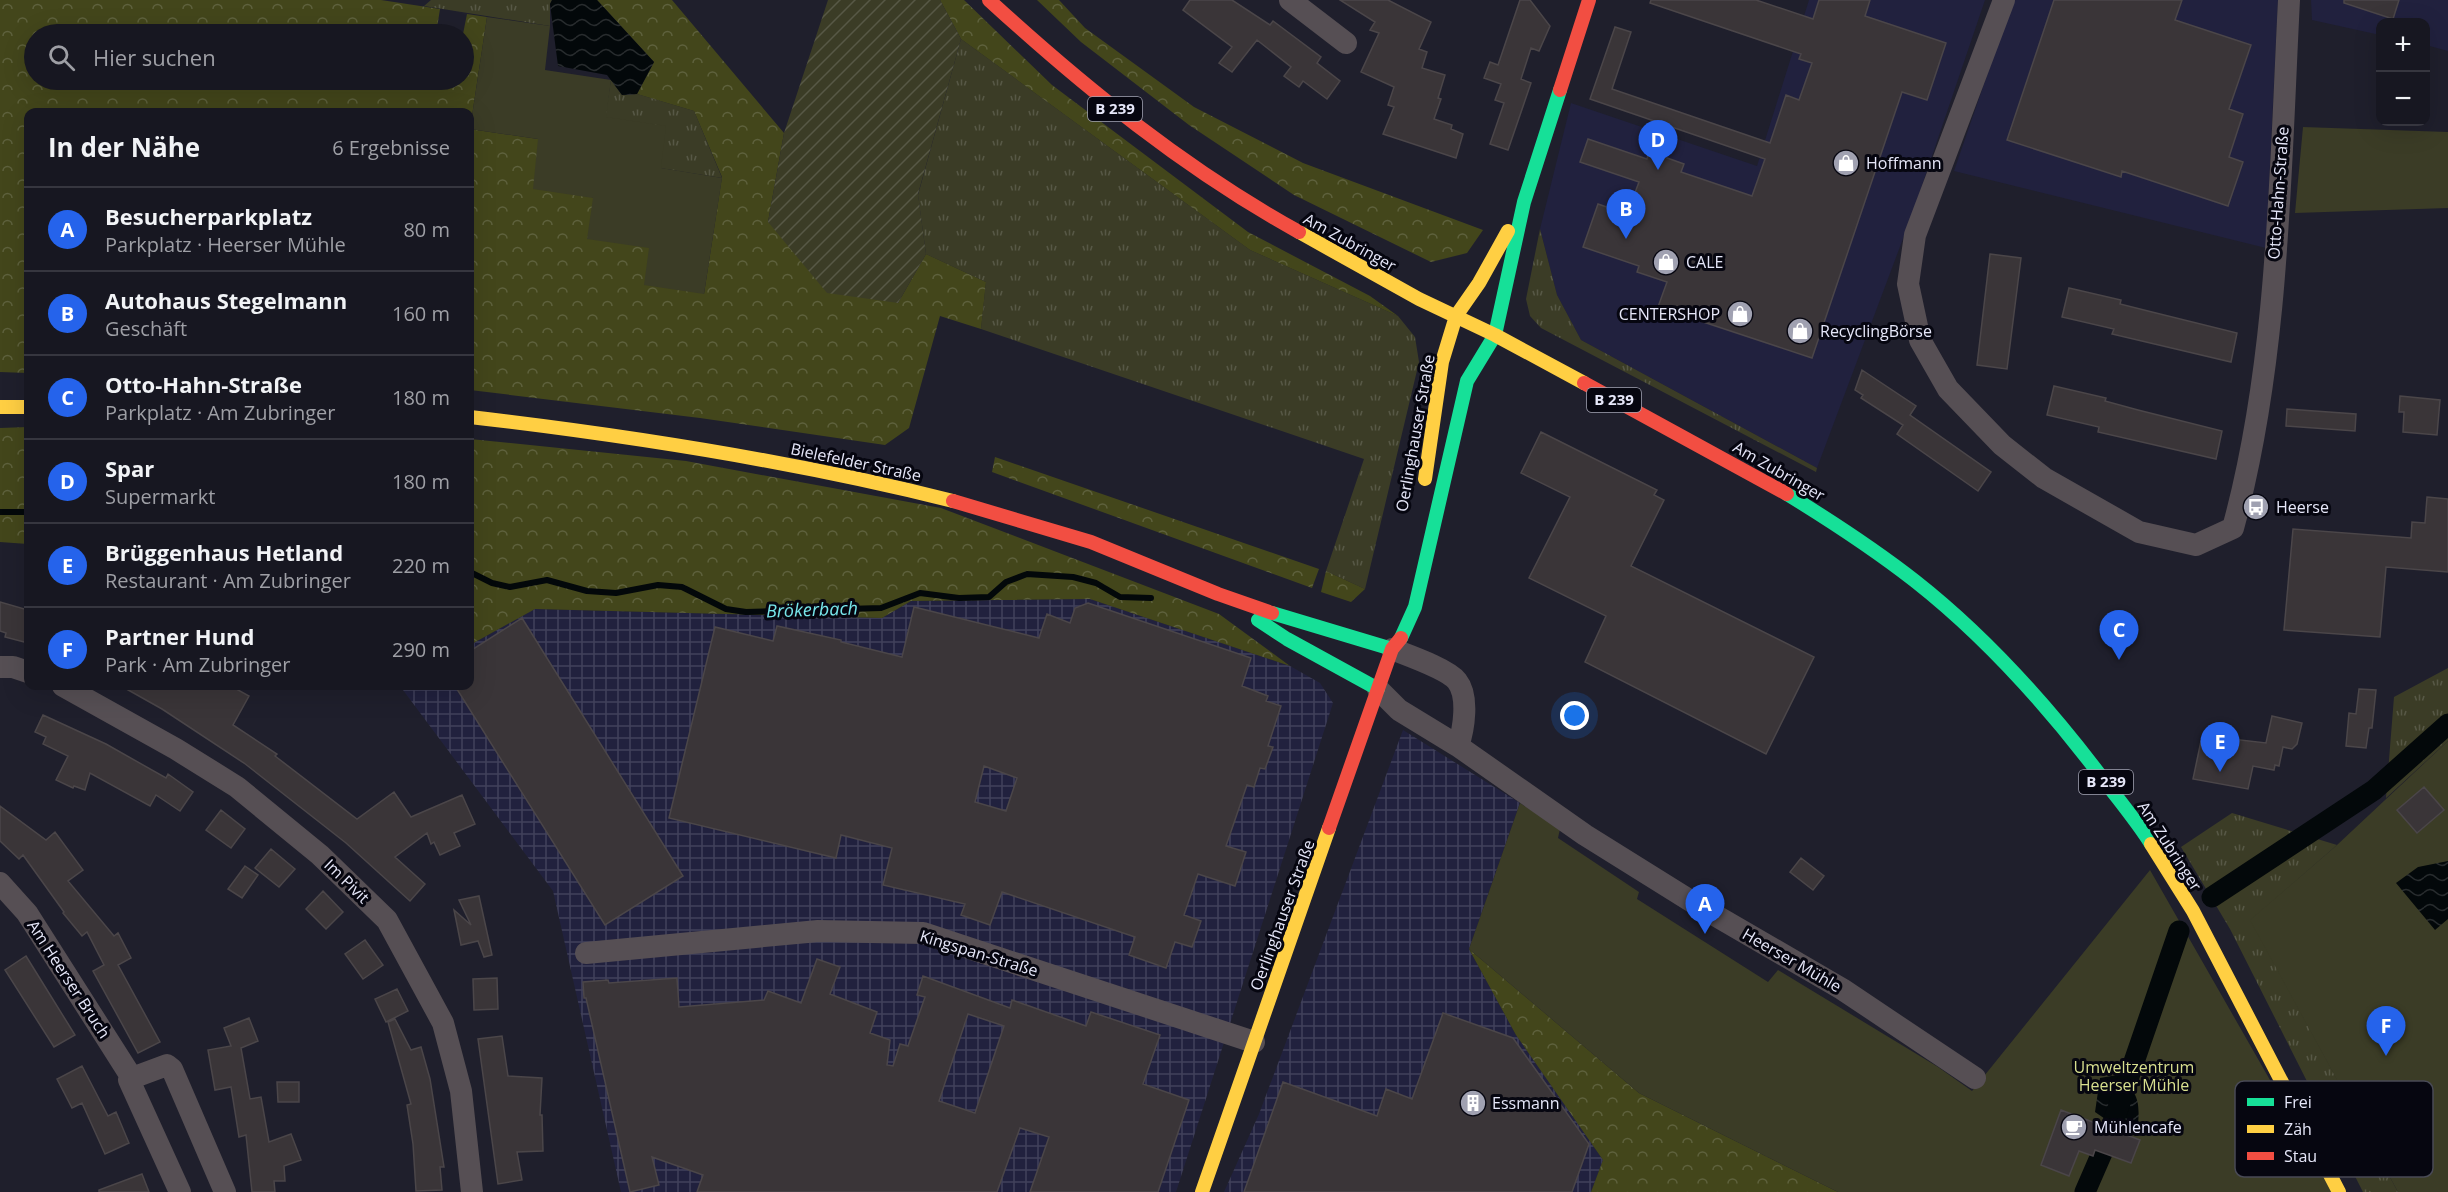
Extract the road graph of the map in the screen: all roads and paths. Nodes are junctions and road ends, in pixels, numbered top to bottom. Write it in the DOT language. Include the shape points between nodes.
graph roads {
  1 [pos="989,0"];
  2 [pos="1589,0"];
  3 [pos="2004,0"];
  4 [pos="2289,0"];
  5 [pos="1295,2"];
  6 [pos="1346,43"];
  7 [pos="1524,202"];
  8 [pos="1456,316"];
  9 [pos="1495,335"];
  10 [pos="0,407"];
  11 [pos="24,407"];
  12 [pos="474,417"];
  13 [pos="1422,492"];
  14 [pos="1222,595"];
  15 [pos="1390,640"];
  16 [pos="0,667"];
  17 [pos="24,671"];
  18 [pos="1378,689"];
  19 [pos="70,690"];
  20 [pos="1458,746"];
  21 [pos="0,883"];
  22 [pos="586,953"];
  23 [pos="1254,1042"];
  24 [pos="132,1078"];
  25 [pos="1975,1078"];
  26 [pos="2282,1081"];
  27 [pos="2331,1177"];
  28 [pos="180,1192"];
  29 [pos="225,1192"];
  30 [pos="472,1192"];
  31 [pos="1202,1192"];
  32 [pos="2339,1192"];
  1 -- 8 [label="main road, Am Zubringer / B 239" via="1059,64 1145,133 1251,206"];
  2 -- 7 [label="main road, Oerlinghauser Straße"];
  3 -- 4 [label="street, Otto-Hahn-Straße" via="1916,235 1908,284 1920,340 1948,389 2002,445 2044,478 2139,532 2196,544 2233,528 2249,471 2269,326"];
  5 -- 6 [label="street"];
  7 -- 8 [label="main road, Oerlinghauser Straße"];
  7 -- 9 [label="main road, Oerlinghauser Straße"];
  8 -- 9 [label="main road, Am Zubringer / B 239"];
  8 -- 13 [label="main road, Oerlinghauser Straße" via="1442,362"];
  9 -- 15 [label="main road, Oerlinghauser Straße" via="1467,381 1415,607 1405,632"];
  9 -- 26 [label="main road, Am Zubringer / B 239" via="1753,474 1842,528 1916,582 1982,640 2075,742 2151,844 2193,910"];
  10 -- 11 [label="main road"];
  12 -- 14 [label="main road, Bielefelder Straße" via="699,448 898,486 1036,524 1110,549"];
  14 -- 15 [label="main road, Bielefelder Straße"];
  14 -- 18 [label="main road, Bielefelder Straße" via="1277,634"];
  15 -- 18 [label="main road, Oerlinghauser Straße"];
  15 -- 20 [label="street" via="1456,679 1464,704"];
  16 -- 17 [label="street"];
  18 -- 20 [label="street, Heerser Mühle" via="1400,710"];
  18 -- 23 [label="main road, Oerlinghauser Straße"];
  19 -- 30 [label="street, Im Pivit" via="237,787 320,855 387,920 443,1023 461,1091"];
  20 -- 25 [label="street, Heerser Mühle" via="1585,835 1842,989"];
  21 -- 24 [label="street, Am Heerser Bruch" via="27,913"];
  22 -- 23 [label="street, Kingspan-Straße" via="818,931 922,933"];
  23 -- 31 [label="main road, Oerlinghauser Straße"];
  24 -- 28 [label="street, Am Heerser Bruch" via="129,1080"];
  24 -- 29 [label="street" via="161,1066 172,1070"];
  27 -- 32 [label="main road, Am Zubringer / B 239"];
}
